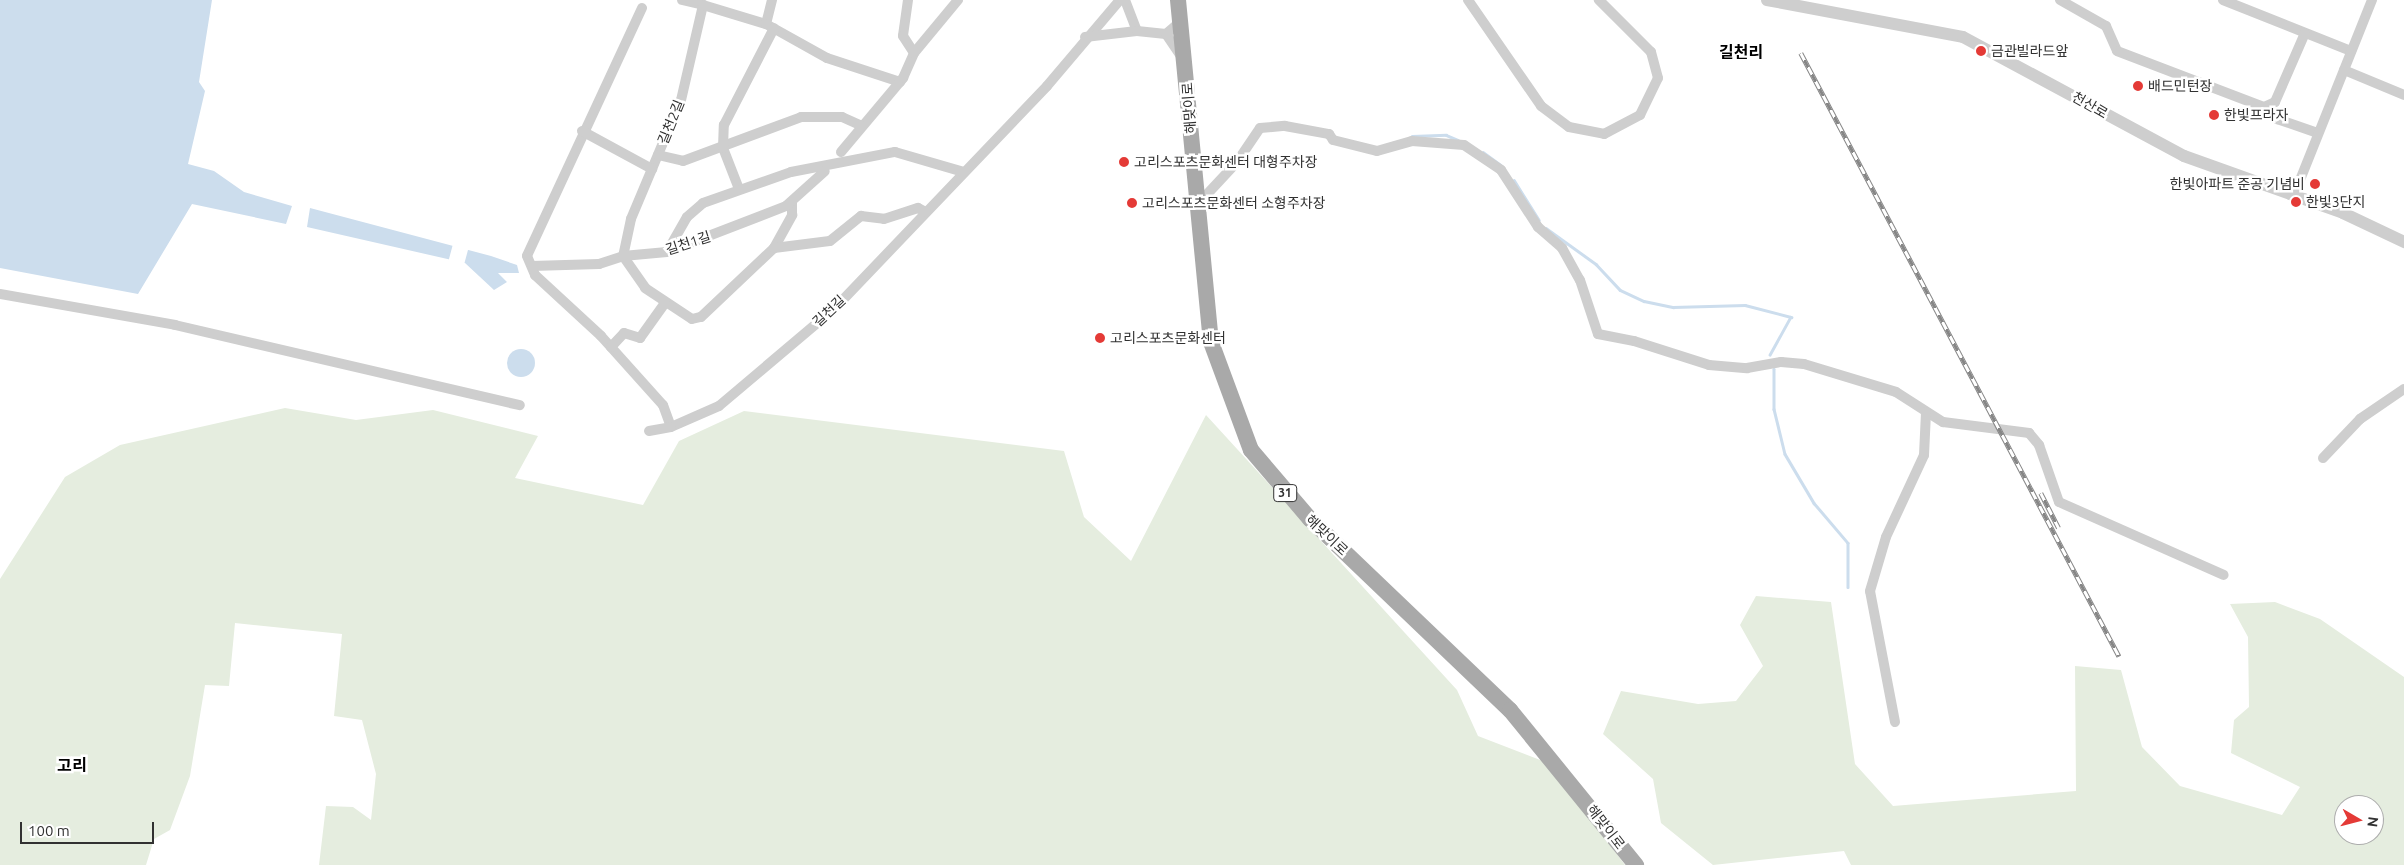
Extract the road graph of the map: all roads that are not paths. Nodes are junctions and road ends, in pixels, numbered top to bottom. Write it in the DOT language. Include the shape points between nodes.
graph roads {
  1 [pos="682,0"];
  2 [pos="772,0"];
  3 [pos="908,0"];
  4 [pos="958,0"];
  5 [pos="1120,0"];
  6 [pos="1125,0"];
  7 [pos="1178,0"];
  8 [pos="1468,0"];
  9 [pos="1599,0"];
  10 [pos="1767,0"];
  11 [pos="2060,0"];
  12 [pos="2223,0"];
  13 [pos="2372,0"];
  14 [pos="703,5"];
  15 [pos="642,8"];
  16 [pos="1180,22"];
  17 [pos="770,26"];
  18 [pos="1137,31"];
  19 [pos="2305,33"];
  20 [pos="1166,34"];
  21 [pos="1085,37"];
  22 [pos="2351,51"];
  23 [pos="914,52"];
  24 [pos="1186,65"];
  25 [pos="2344,70"];
  26 [pos="900,82"];
  27 [pos="2404,95"];
  28 [pos="2264,107"];
  29 [pos="862,126"];
  30 [pos="582,131"];
  31 [pos="2318,133"];
  32 [pos="723,148"];
  33 [pos="841,152"];
  34 [pos="658,155"];
  35 [pos="652,169"];
  36 [pos="825,171"];
  37 [pos="964,172"];
  38 [pos="739,188"];
  39 [pos="2294,195"];
  40 [pos="792,203"];
  41 [pos="1197,205"];
  42 [pos="926,212"];
  43 [pos="2404,242"];
  44 [pos="774,248"];
  45 [pos="667,252"];
  46 [pos="623,256"];
  47 [pos="532,266"];
  48 [pos="0,294"];
  49 [pos="665,303"];
  50 [pos="611,346"];
  51 [pos="2404,388"];
  52 [pos="520,405"];
  53 [pos="1926,412"];
  54 [pos="671,427"];
  55 [pos="650,431"];
  56 [pos="2324,458"];
  57 [pos="2224,575"];
  58 [pos="1896,722"];
  59 [pos="1636,865"];
  1 -- 14 [label="street"];
  2 -- 17 [label="street"];
  3 -- 23 [label="street" via="903,36"];
  4 -- 23 [label="street"];
  5 -- 21 [label="street, 길천길"];
  6 -- 18 [label="street"];
  7 -- 16 [label="main road, 해맞이로 / 31"];
  8 -- 9 [label="street" via="1541,106 1569,127 1604,134 1640,115 1658,78 1651,52"];
  10 -- 39 [label="street, 천산로" via="1963,37 2150,140 2244,181"];
  11 -- 28 [label="street" via="2106,26 2117,51"];
  12 -- 19 [label="street"];
  13 -- 22 [label="street"];
  14 -- 17 [label="street"];
  14 -- 34 [label="street, 길천2길" via="681,100"];
  15 -- 30 [label="street"];
  16 -- 20 [label="street"];
  16 -- 24 [label="main road, 해맞이로 / 31"];
  17 -- 26 [label="street" via="827,58"];
  17 -- 32 [label="street" via="724,125"];
  18 -- 20 [label="street"];
  18 -- 21 [label="street"];
  19 -- 22 [label="street"];
  19 -- 28 [label="street" via="2275,102"];
  20 -- 24 [label="street"];
  21 -- 37 [label="street, 길천길" via="1047,86"];
  22 -- 25 [label="street"];
  23 -- 26 [label="street"];
  24 -- 41 [label="main road, 해맞이로 / 31"];
  25 -- 27 [label="street"];
  25 -- 31 [label="street"];
  26 -- 29 [label="street"];
  28 -- 31 [label="street" via="2277,119"];
  29 -- 32 [label="street" via="842,117 801,117"];
  29 -- 33 [label="street"];
  30 -- 35 [label="street"];
  30 -- 47 [label="street" via="527,256"];
  31 -- 39 [label="street"];
  32 -- 34 [label="street" via="683,161"];
  32 -- 38 [label="street"];
  34 -- 35 [label="street, 길천2길"];
  35 -- 46 [label="street, 길천2길" via="631,219"];
  36 -- 40 [label="street, 길천1길"];
  37 -- 38 [label="street" via="895,152 832,162"];
  37 -- 42 [label="street, 길천길"];
  38 -- 45 [label="street" via="703,203 687,217"];
  39 -- 43 [label="street, 천산로"];
  40 -- 44 [label="street" via="792,215"];
  40 -- 45 [label="street, 길천1길"];
  41 -- 53 [label="street" via="1237,162 1260,128 1285,126 1330,134 1333,140 1377,151 1412,141 1464,145 1501,170 1538,227 1562,248 1580,280 1598,334 1634,341 1709,365 1747,368 1781,362 1804,364 1896,392"];
  41 -- 59 [label="main road, 해맞이로 / 31" via="1211,342 1225,390 1262,467 1310,519 1510,710"];
  42 -- 44 [label="street" via="918,208 884,219 861,216 830,241"];
  42 -- 54 [label="street, 길천길" via="835,308 758,375 719,406"];
  44 -- 49 [label="street" via="701,317 692,320"];
  45 -- 46 [label="street, 길천1길"];
  46 -- 47 [label="street, 길천1길" via="599,264"];
  46 -- 49 [label="street" via="645,288"];
  47 -- 50 [label="street"];
  48 -- 52 [label="street" via="175,325"];
  49 -- 50 [label="street" via="640,338 624,333"];
  50 -- 54 [label="street" via="663,405"];
  51 -- 56 [label="street" via="2360,419"];
  53 -- 57 [label="street" via="1943,422 2029,433 2039,445 2059,502"];
  53 -- 58 [label="street" via="1924,455 1886,538 1870,591"];
  54 -- 55 [label="street, 길천길"];
}
